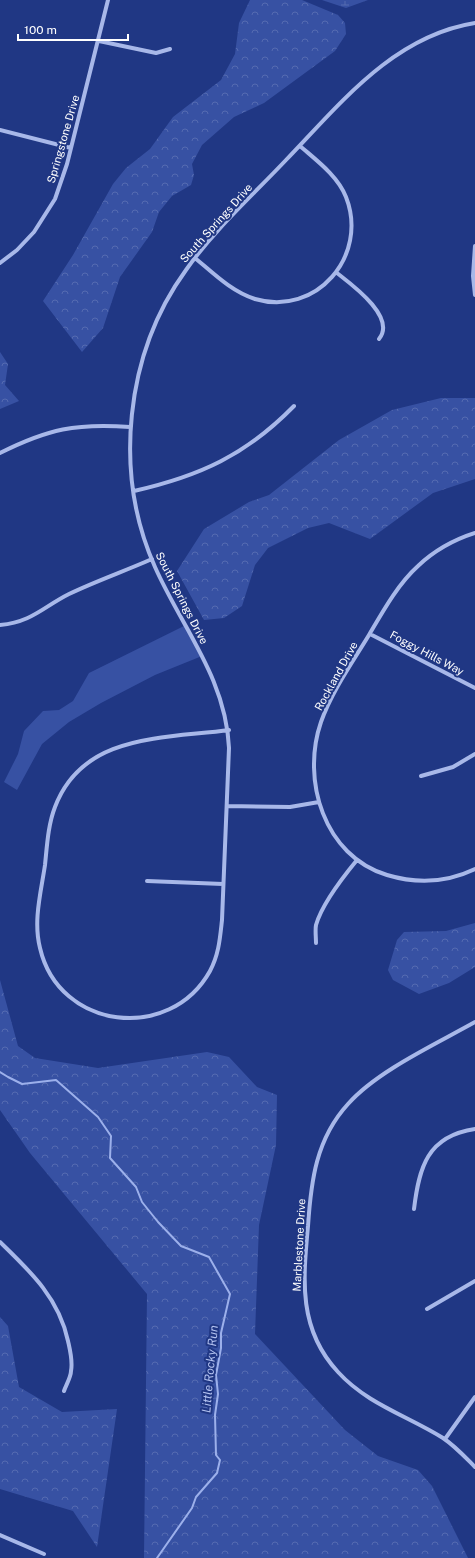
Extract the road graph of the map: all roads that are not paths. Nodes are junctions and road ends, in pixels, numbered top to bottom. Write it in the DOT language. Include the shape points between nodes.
graph roads {
  1 [pos="108,0"];
  2 [pos="475,23"];
  3 [pos="99,41"];
  4 [pos="170,49"];
  5 [pos="0,130"];
  6 [pos="300,146"];
  7 [pos="71,148"];
  8 [pos="475,246"];
  9 [pos="195,258"];
  10 [pos="0,263"];
  11 [pos="337,273"];
  12 [pos="475,295"];
  13 [pos="379,339"];
  14 [pos="294,406"];
  15 [pos="130,427"];
  16 [pos="0,453"];
  17 [pos="134,491"];
  18 [pos="475,533"];
  19 [pos="152,559"];
  20 [pos="0,625"];
  21 [pos="370,634"];
  22 [pos="475,688"];
  23 [pos="229,730"];
  24 [pos="475,754"];
  25 [pos="421,776"];
  26 [pos="319,802"];
  27 [pos="227,806"];
  28 [pos="357,860"];
  29 [pos="475,869"];
  30 [pos="147,881"];
  31 [pos="223,884"];
  32 [pos="316,944"];
  33 [pos="475,1022"];
  34 [pos="475,1128"];
  35 [pos="414,1209"];
  36 [pos="0,1242"];
  37 [pos="475,1281"];
  38 [pos="427,1309"];
  39 [pos="64,1391"];
  40 [pos="475,1397"];
  41 [pos="445,1439"];
  42 [pos="475,1466"];
  43 [pos="0,1535"];
  44 [pos="44,1554"];
  1 -- 3 [label="street, Springstone Drive"];
  2 -- 6 [label="street, South Springs Drive" via="428,37 395,54 371,73"];
  3 -- 4 [label="street" via="156,53"];
  3 -- 7 [label="street, Springstone Drive"];
  5 -- 7 [label="street"];
  6 -- 9 [label="street, South Springs Drive"];
  6 -- 11 [label="street" via="336,180 346,197 352,225 350,246"];
  7 -- 10 [label="street, Springstone Drive" via="61,183 49,210 26,241"];
  8 -- 12 [label="street"];
  9 -- 11 [label="street" via="236,290 269,302 293,300 308,295"];
  9 -- 15 [label="street, South Springs Drive" via="171,293 150,336 137,381"];
  11 -- 13 [label="street" via="361,292 376,309 382,326 382,336"];
  14 -- 17 [label="street" via="256,440 226,460 184,478"];
  15 -- 16 [label="street" via="68,427 38,435"];
  15 -- 17 [label="street, South Springs Drive"];
  17 -- 19 [label="street, South Springs Drive" via="147,548"];
  18 -- 21 [label="street, Rockland Drive" via="445,545 417,566 400,586"];
  19 -- 20 [label="street" via="70,593 33,616"];
  19 -- 23 [label="street, South Springs Drive" via="211,675 224,706"];
  21 -- 22 [label="street, Foggy Hills Way"];
  21 -- 26 [label="street, Rockland Drive" via="331,698 320,724 314,762"];
  23 -- 27 [label="street, South Springs Drive"];
  23 -- 31 [label="street, South Springs Drive" via="120,745 93,758 71,779 59,798 52,817 40,893 37,934 44,963 53,979 65,992 81,1005 96,1012 131,1018 166,1011 194,992 214,963 219,947"];
  24 -- 25 [label="street" via="453,767"];
  26 -- 27 [label="street" via="290,807"];
  26 -- 28 [label="street, Rockland Drive" via="336,838"];
  27 -- 31 [label="street, South Springs Drive"];
  28 -- 29 [label="street, Rockland Drive" via="380,873 419,881 445,879"];
  28 -- 32 [label="street" via="318,919"];
  30 -- 31 [label="street"];
  33 -- 41 [label="street, Marblestone Drive" via="368,1085 347,1104 334,1122 321,1147 313,1172 304,1272 305,1302 313,1330 327,1358 337,1371 359,1392"];
  34 -- 35 [label="street" via="452,1135 431,1152 420,1172"];
  36 -- 39 [label="street" via="42,1284 63,1321 70,1348 71,1365"];
  37 -- 38 [label="street"];
  40 -- 41 [label="street"];
  41 -- 42 [label="street, Marblestone Drive"];
  43 -- 44 [label="street"];
}
